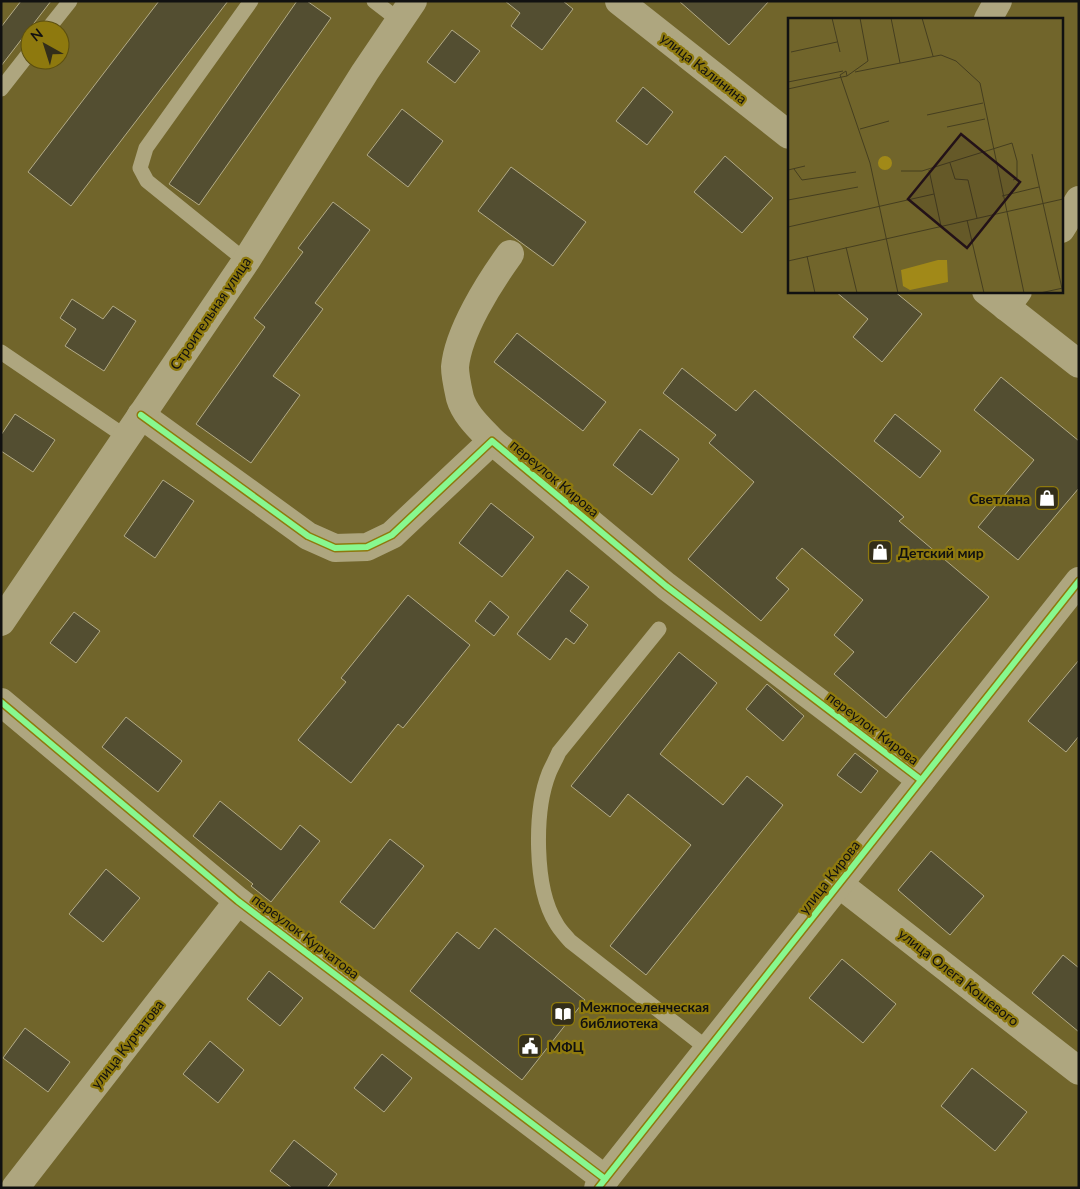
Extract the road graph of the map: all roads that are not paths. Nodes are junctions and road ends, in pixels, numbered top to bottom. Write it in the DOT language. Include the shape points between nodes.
graph roads {
  1 [pos="70,1"];
  2 [pos="251,1"];
  3 [pos="374,1"];
  4 [pos="619,1"];
  5 [pos="998,1"];
  6 [pos="406,11"];
  7 [pos="989,18"];
  8 [pos="55,20"];
  9 [pos="20,64"];
  10 [pos="1,88"];
  11 [pos="788,134"];
  12 [pos="1079,200"];
  13 [pos="1062,226"];
  14 [pos="510,254"];
  15 [pos="246,261"];
  16 [pos="1003,296"];
  17 [pos="1,352"];
  18 [pos="1079,364"];
  19 [pos="134,426"];
  20 [pos="492,441"];
  21 [pos="1079,581"];
  22 [pos="1,622"];
  23 [pos="659,629"];
  24 [pos="1,702"];
  25 [pos="921,780"];
  26 [pos="839,884"];
  27 [pos="238,901"];
  28 [pos="708,1049"];
  29 [pos="1079,1071"];
  30 [pos="607,1185"];
  31 [pos="15,1188"];
  1 -- 8 [label="lane"];
  2 -- 15 [label="lane" via="146,148 140,168 147,181"];
  3 -- 6 [label="lane"];
  4 -- 11 [label="street, улица Калинина"];
  5 -- 7 [label="street"];
  6 -- 15 [label="street, Строительная улица"];
  9 -- 10 [label="lane"];
  12 -- 13 [label="street"];
  14 -- 20 [label="street" via="474,312 461,341 455,368 460,399 473,421"];
  15 -- 19 [label="street, Строительная улица"];
  16 -- 18 [label="street"];
  17 -- 19 [label="lane"];
  19 -- 20 [label="street, переулок Кирова" via="308,536 335,548 367,547 392,535"];
  19 -- 22 [label="street, Строительная улица"];
  20 -- 25 [label="street, переулок Кирова" via="666,586"];
  21 -- 25 [label="street, улица Кирова"];
  23 -- 28 [label="lane" via="559,752 548,774 538,838 540,874 555,923 570,941"];
  24 -- 27 [label="street, переулок Курчатова"];
  25 -- 26 [label="street, улица Кирова"];
  26 -- 28 [label="street, улица Кирова"];
  26 -- 29 [label="street, улица Олега Кошевого"];
  27 -- 30 [label="street, переулок Курчатова"];
  27 -- 31 [label="street, улица Курчатова"];
  28 -- 30 [label="street, улица Кирова"];
}
